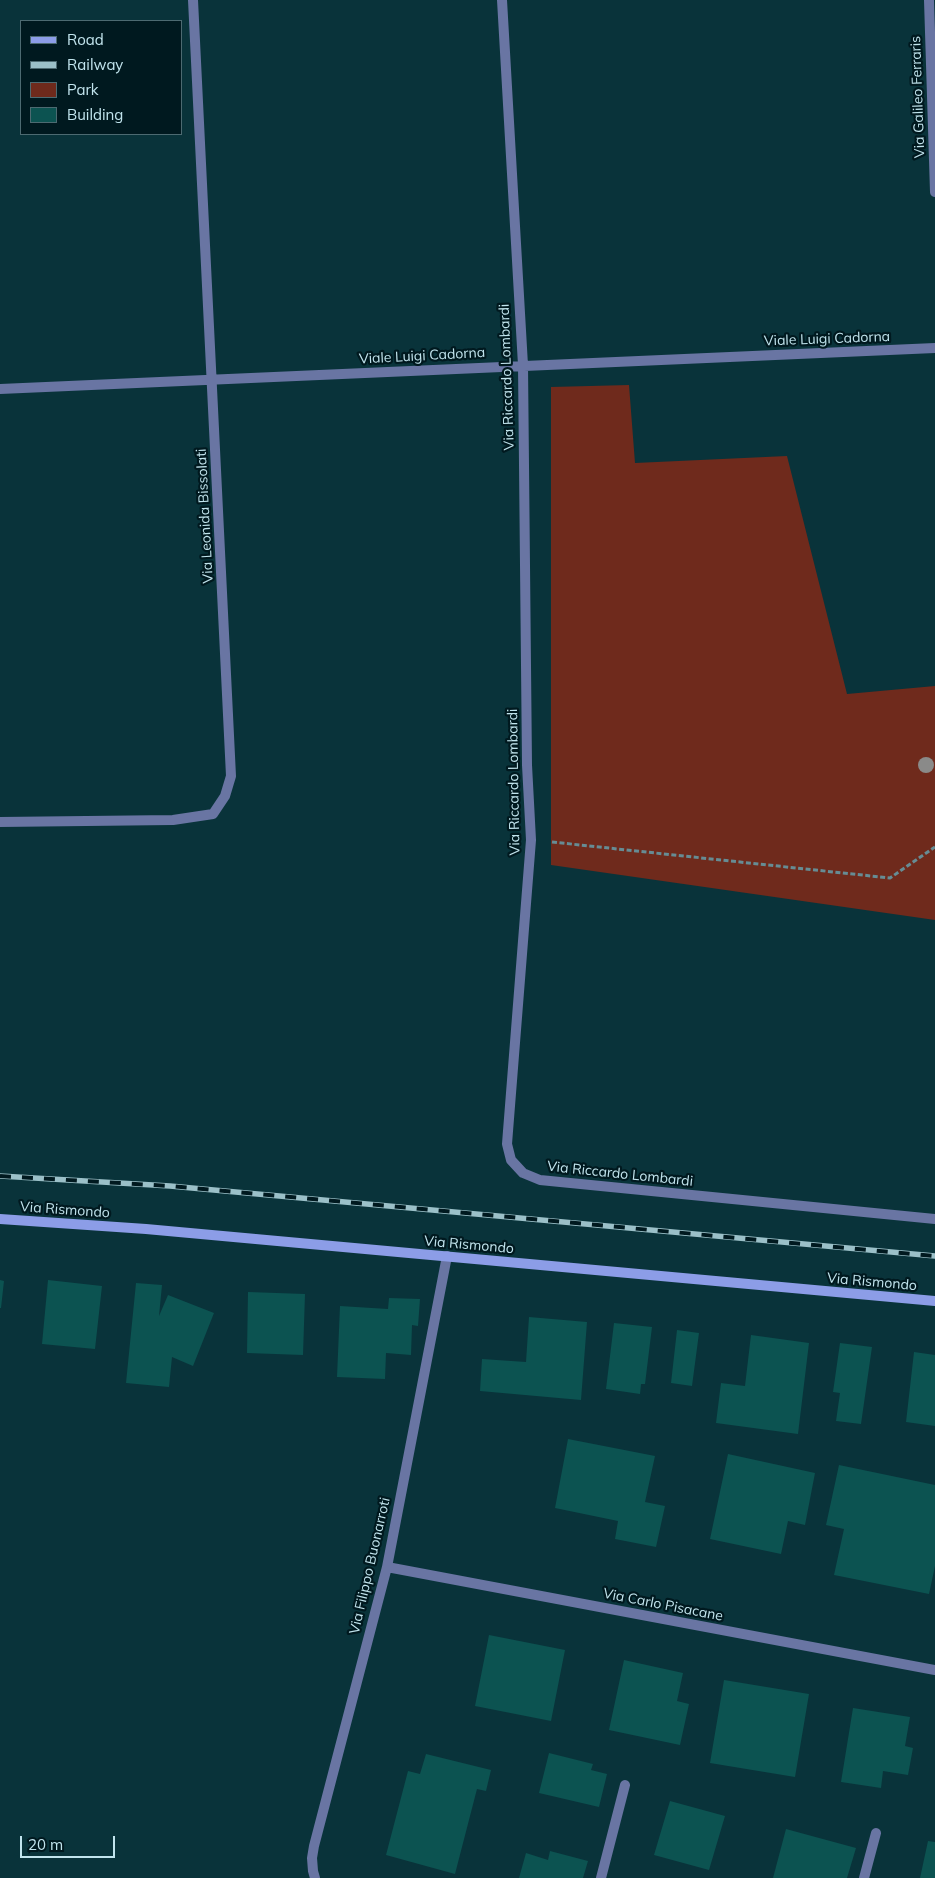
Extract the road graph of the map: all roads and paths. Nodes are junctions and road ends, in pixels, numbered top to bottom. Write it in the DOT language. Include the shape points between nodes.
graph roads {
  1 [pos="193,0"];
  2 [pos="502,0"];
  3 [pos="929,0"];
  4 [pos="935,192"];
  5 [pos="935,348"];
  6 [pos="523,366"];
  7 [pos="212,379"];
  8 [pos="0,389"];
  9 [pos="0,822"];
  10 [pos="530,840"];
  11 [pos="935,847"];
  12 [pos="0,1219"];
  13 [pos="935,1220"];
  14 [pos="447,1256"];
  15 [pos="935,1301"];
  16 [pos="387,1567"];
  17 [pos="935,1670"];
  18 [pos="625,1785"];
  19 [pos="876,1833"];
  20 [pos="315,1878"];
  21 [pos="601,1878"];
  22 [pos="864,1878"];
  1 -- 7 [label="street, Via Leonida Bissolati"];
  2 -- 6 [label="street, Via Riccardo Lombardi"];
  3 -- 4 [label="street, Via Galileo Ferraris"];
  5 -- 6 [label="street, Viale Luigi Cadorna"];
  6 -- 7 [label="street, Viale Luigi Cadorna"];
  6 -- 10 [label="street, Via Riccardo Lombardi" via="526,765"];
  7 -- 8 [label="street, Viale Luigi Cadorna"];
  7 -- 9 [label="street, Via Leonida Bissolati" via="231,776 225,796 213,814 173,820"];
  10 -- 11 [label="path" via="890,878"];
  10 -- 13 [label="street, Via Riccardo Lombardi" via="507,1144 511,1160 524,1173 540,1180"];
  12 -- 14 [label="street, Via Rismondo"];
  14 -- 15 [label="street, Via Rismondo"];
  14 -- 16 [label="street, Via Filippo Buonarroti"];
  16 -- 17 [label="street, Via Carlo Pisacane"];
  16 -- 20 [label="street, Via Filippo Buonarroti" via="314,1846"];
  18 -- 21 [label="street"];
  19 -- 22 [label="street"];
}
